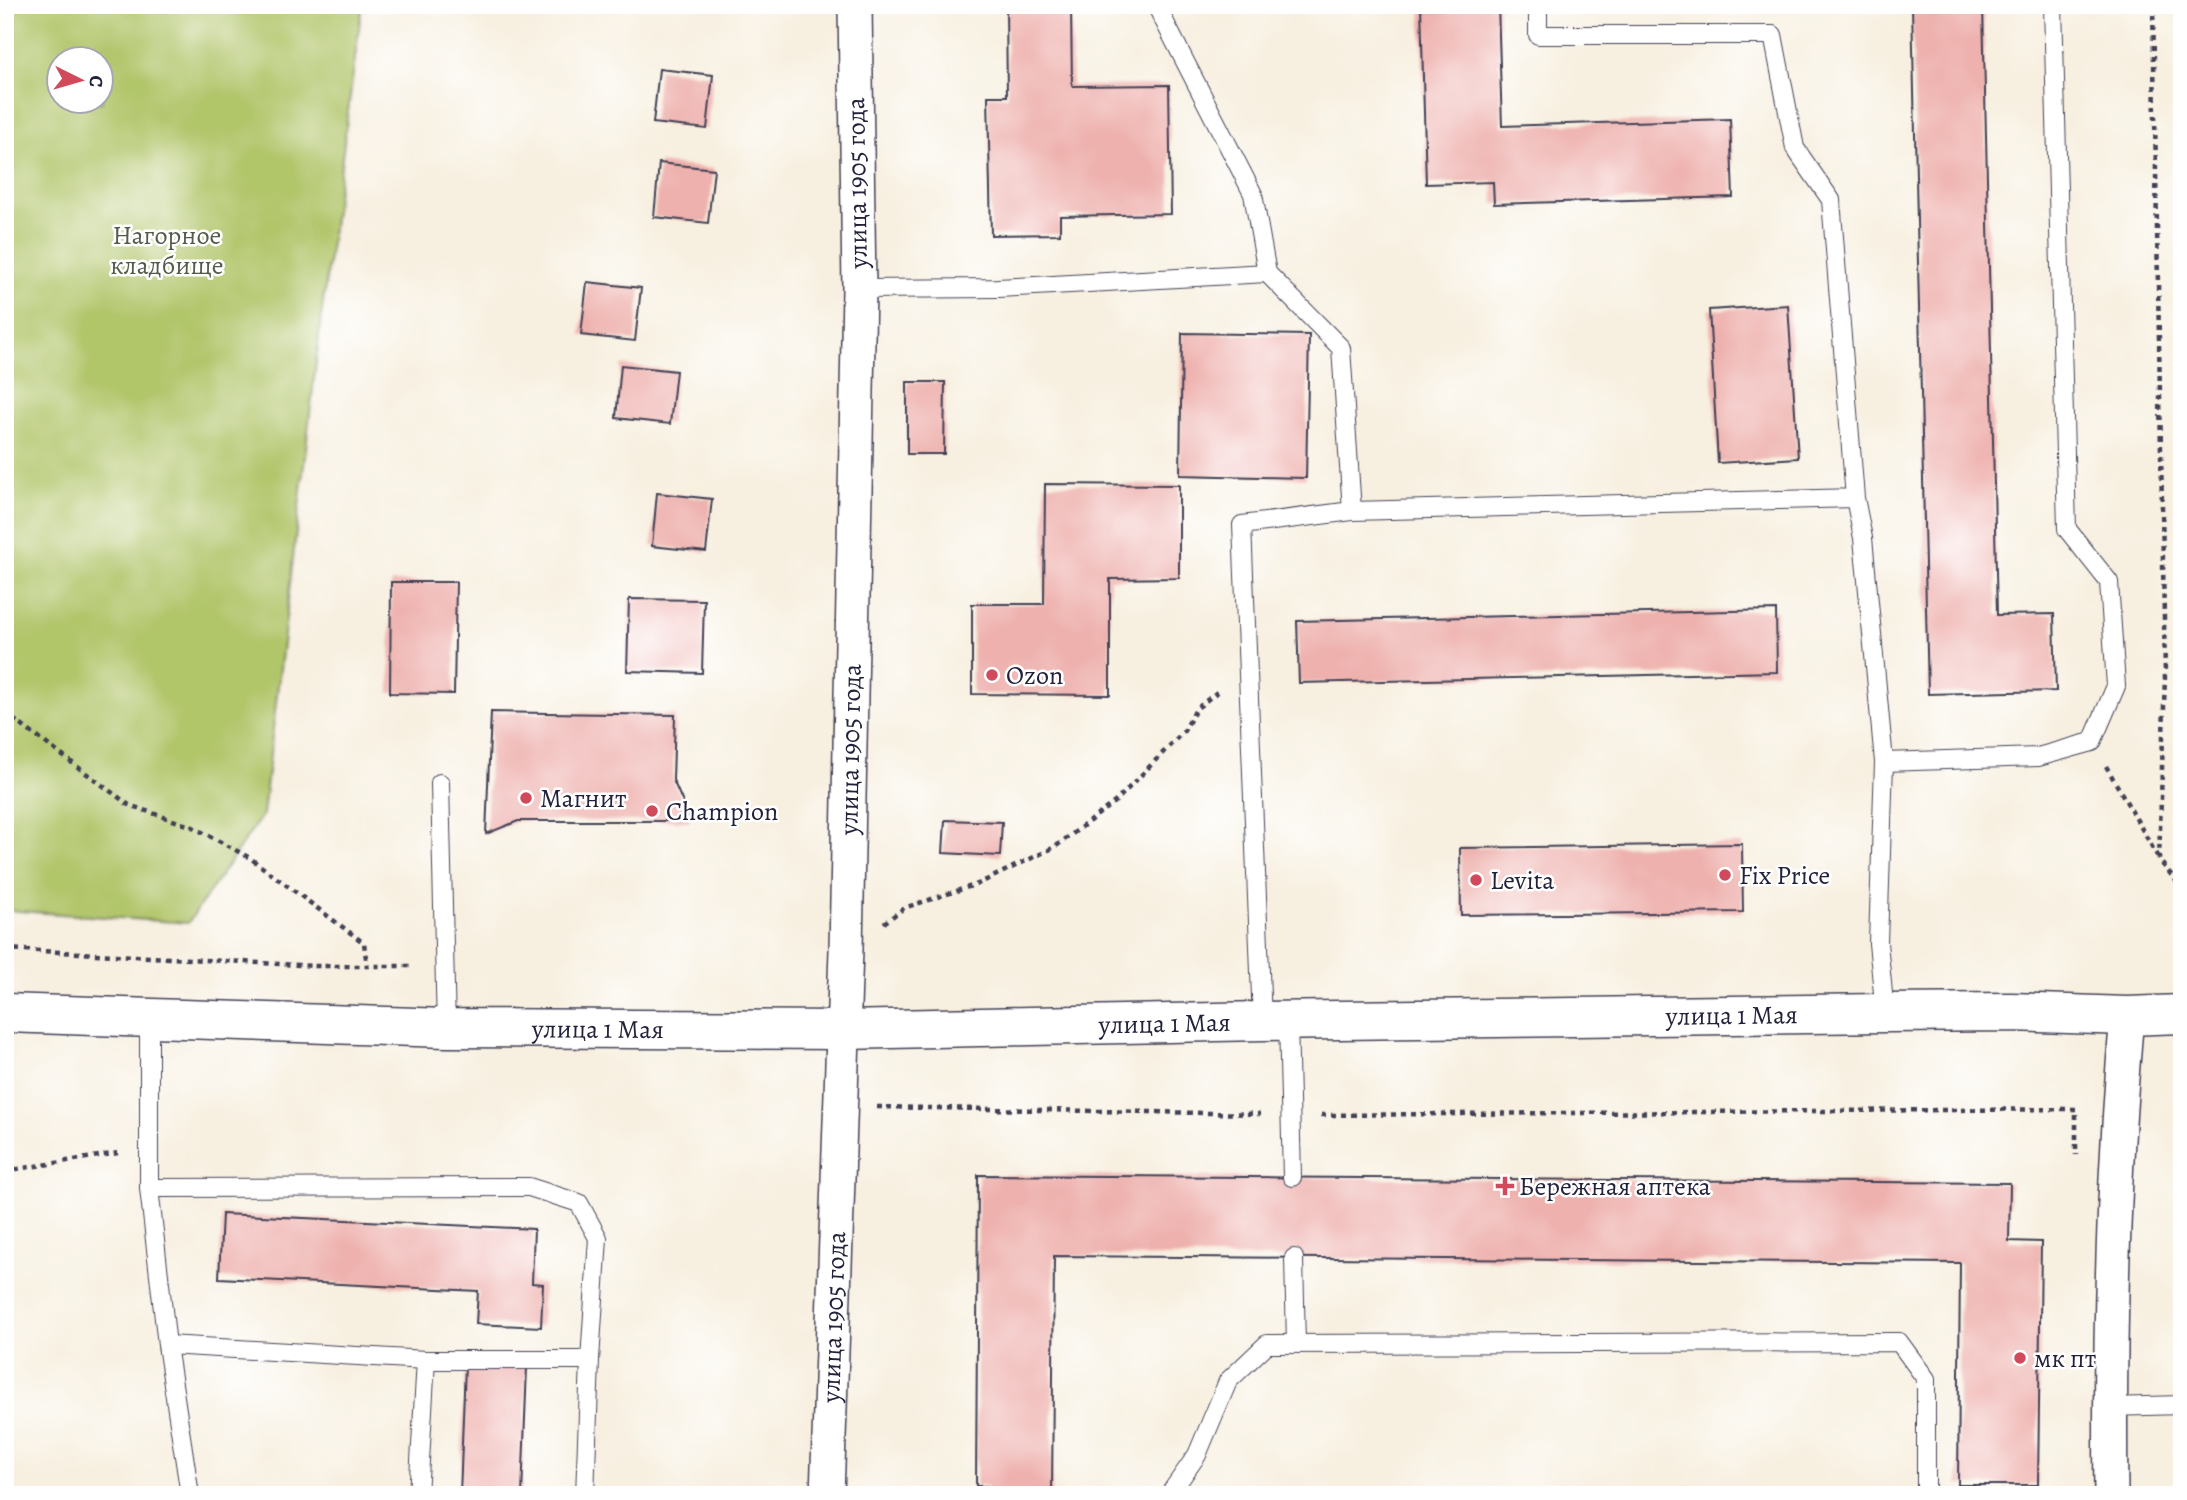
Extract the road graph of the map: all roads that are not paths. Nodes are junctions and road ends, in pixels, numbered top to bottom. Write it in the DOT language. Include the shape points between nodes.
graph roads {
  1 [pos="855,5"];
  2 [pos="1156,5"];
  3 [pos="1538,5"];
  4 [pos="2053,5"];
  5 [pos="1267,273"];
  6 [pos="859,289"];
  7 [pos="1855,498"];
  8 [pos="1352,512"];
  9 [pos="1884,762"];
  10 [pos="440,783"];
  11 [pos="5,1013"];
  12 [pos="1885,1013"];
  13 [pos="2182,1014"];
  14 [pos="2126,1016"];
  15 [pos="149,1019"];
  16 [pos="1275,1021"];
  17 [pos="446,1027"];
  18 [pos="844,1030"];
  19 [pos="1292,1177"];
  20 [pos="149,1188"];
  21 [pos="1294,1258"];
  22 [pos="1296,1344"];
  23 [pos="167,1345"];
  24 [pos="426,1360"];
  25 [pos="590,1360"];
  26 [pos="2182,1405"];
  27 [pos="2110,1407"];
  28 [pos="190,1495"];
  29 [pos="418,1495"];
  30 [pos="585,1495"];
  31 [pos="827,1495"];
  32 [pos="1169,1495"];
  33 [pos="1926,1495"];
  34 [pos="2111,1495"];
  1 -- 6 [label="street, улица 1905 года"];
  2 -- 5 [label="lane" via="1253,194"];
  3 -- 7 [label="lane" via="1538,35 1773,35 1795,148 1831,200"];
  4 -- 9 [label="lane" via="2067,528 2109,582 2116,686 2092,742 2038,757"];
  5 -- 6 [label="lane" via="998,288"];
  5 -- 8 [label="lane" via="1341,348"];
  6 -- 18 [label="street, улица 1905 года"];
  7 -- 8 [label="lane"];
  7 -- 9 [label="lane" via="1863,538"];
  8 -- 16 [label="lane" via="1242,525"];
  9 -- 12 [label="lane" via="1878,943"];
  10 -- 17 [label="lane"];
  11 -- 15 [label="main road, улица 1 Мая"];
  12 -- 14 [label="main road, улица 1 Мая"];
  12 -- 16 [label="main road, улица 1 Мая"];
  13 -- 14 [label="main road, улица 1 Мая"];
  14 -- 27 [label="street" via="2119,1100"];
  15 -- 17 [label="main road, улица 1 Мая"];
  15 -- 20 [label="lane"];
  16 -- 18 [label="main road, улица 1 Мая"];
  16 -- 19 [label="lane" via="1290,1115"];
  17 -- 18 [label="main road, улица 1 Мая"];
  18 -- 31 [label="street, улица 1905 года"];
  20 -- 23 [label="lane"];
  20 -- 25 [label="lane" via="529,1187 579,1203 598,1238"];
  21 -- 22 [label="lane"];
  22 -- 32 [label="lane" via="1267,1344 1228,1381 1197,1455"];
  22 -- 33 [label="lane" via="1899,1342 1926,1379"];
  23 -- 24 [label="lane"];
  23 -- 28 [label="lane"];
  24 -- 25 [label="lane"];
  24 -- 29 [label="lane"];
  25 -- 30 [label="lane"];
  26 -- 27 [label="lane"];
  27 -- 34 [label="street"];
}
